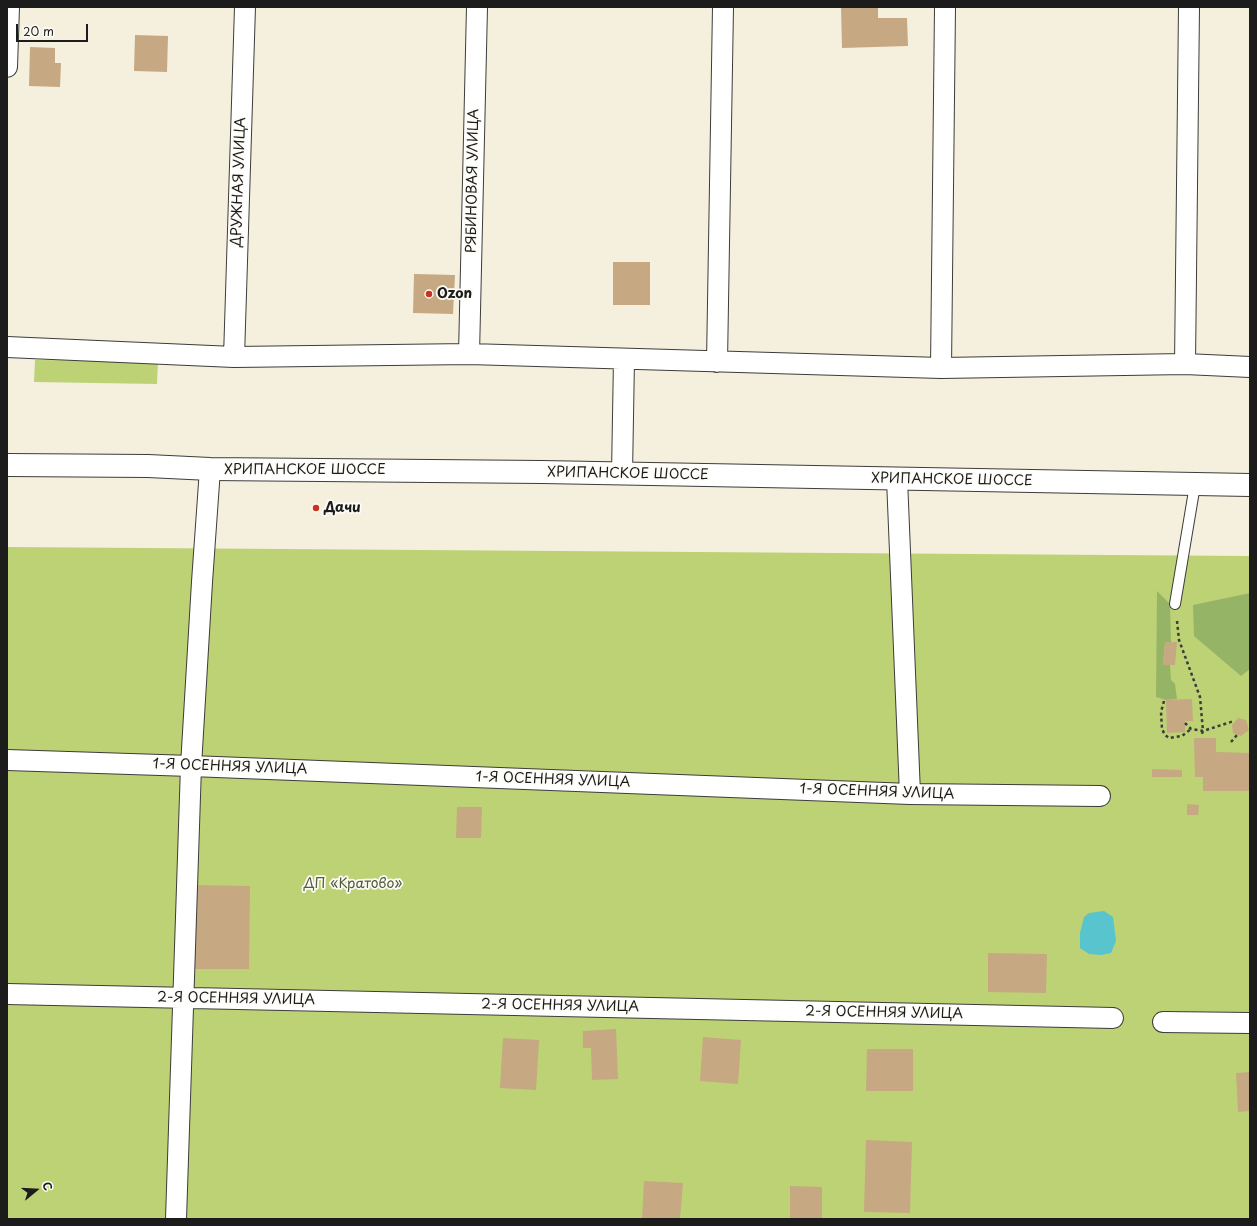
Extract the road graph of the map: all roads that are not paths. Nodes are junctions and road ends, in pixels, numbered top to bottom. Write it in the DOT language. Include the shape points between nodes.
graph roads {
  1 [pos="9,7"];
  2 [pos="245,7"];
  3 [pos="477,7"];
  4 [pos="723,7"];
  5 [pos="945,7"];
  6 [pos="1188,7"];
  7 [pos="7,67"];
  8 [pos="7,347"];
  9 [pos="469,354"];
  10 [pos="234,357"];
  11 [pos="624,359"];
  12 [pos="718,362"];
  13 [pos="1185,364"];
  14 [pos="1250,366"];
  15 [pos="941,368"];
  16 [pos="7,465"];
  17 [pos="210,469"];
  18 [pos="622,474"];
  19 [pos="897,479"];
  20 [pos="1195,484"];
  21 [pos="1250,485"];
  22 [pos="1175,604"];
  23 [pos="7,760"];
  24 [pos="191,766"];
  25 [pos="910,794"];
  26 [pos="1100,796"];
  27 [pos="7,994"];
  28 [pos="182,998"];
  29 [pos="1113,1018"];
  30 [pos="1163,1022"];
  31 [pos="1250,1024"];
  32 [pos="176,1219"];
  1 -- 7 [label="street"];
  2 -- 10 [label="street, ДРУЖНАЯ УЛИЦА"];
  3 -- 9 [label="street, РЯБИНОВАЯ УЛИЦА"];
  4 -- 12 [label="street"];
  5 -- 15 [label="street"];
  6 -- 13 [label="street"];
  8 -- 10 [label="street"];
  9 -- 10 [label="street"];
  9 -- 11 [label="street"];
  11 -- 12 [label="street"];
  11 -- 18 [label="street"];
  12 -- 15 [label="street"];
  13 -- 14 [label="street"];
  13 -- 15 [label="street"];
  16 -- 17 [label="main road, ХРИПАНСКОЕ ШОССЕ"];
  17 -- 18 [label="main road, ХРИПАНСКОЕ ШОССЕ"];
  17 -- 24 [label="street"];
  18 -- 19 [label="main road, ХРИПАНСКОЕ ШОССЕ"];
  19 -- 20 [label="main road, ХРИПАНСКОЕ ШОССЕ"];
  19 -- 25 [label="street"];
  20 -- 21 [label="main road, ХРИПАНСКОЕ ШОССЕ"];
  20 -- 22 [label="lane"];
  23 -- 24 [label="street, 1-Я ОСЕННЯЯ УЛИЦА"];
  24 -- 25 [label="street, 1-Я ОСЕННЯЯ УЛИЦА"];
  24 -- 28 [label="street"];
  25 -- 26 [label="street, 1-Я ОСЕННЯЯ УЛИЦА"];
  27 -- 28 [label="street, 2-Я ОСЕННЯЯ УЛИЦА"];
  28 -- 29 [label="street, 2-Я ОСЕННЯЯ УЛИЦА"];
  28 -- 32 [label="street"];
  30 -- 31 [label="street"];
}
